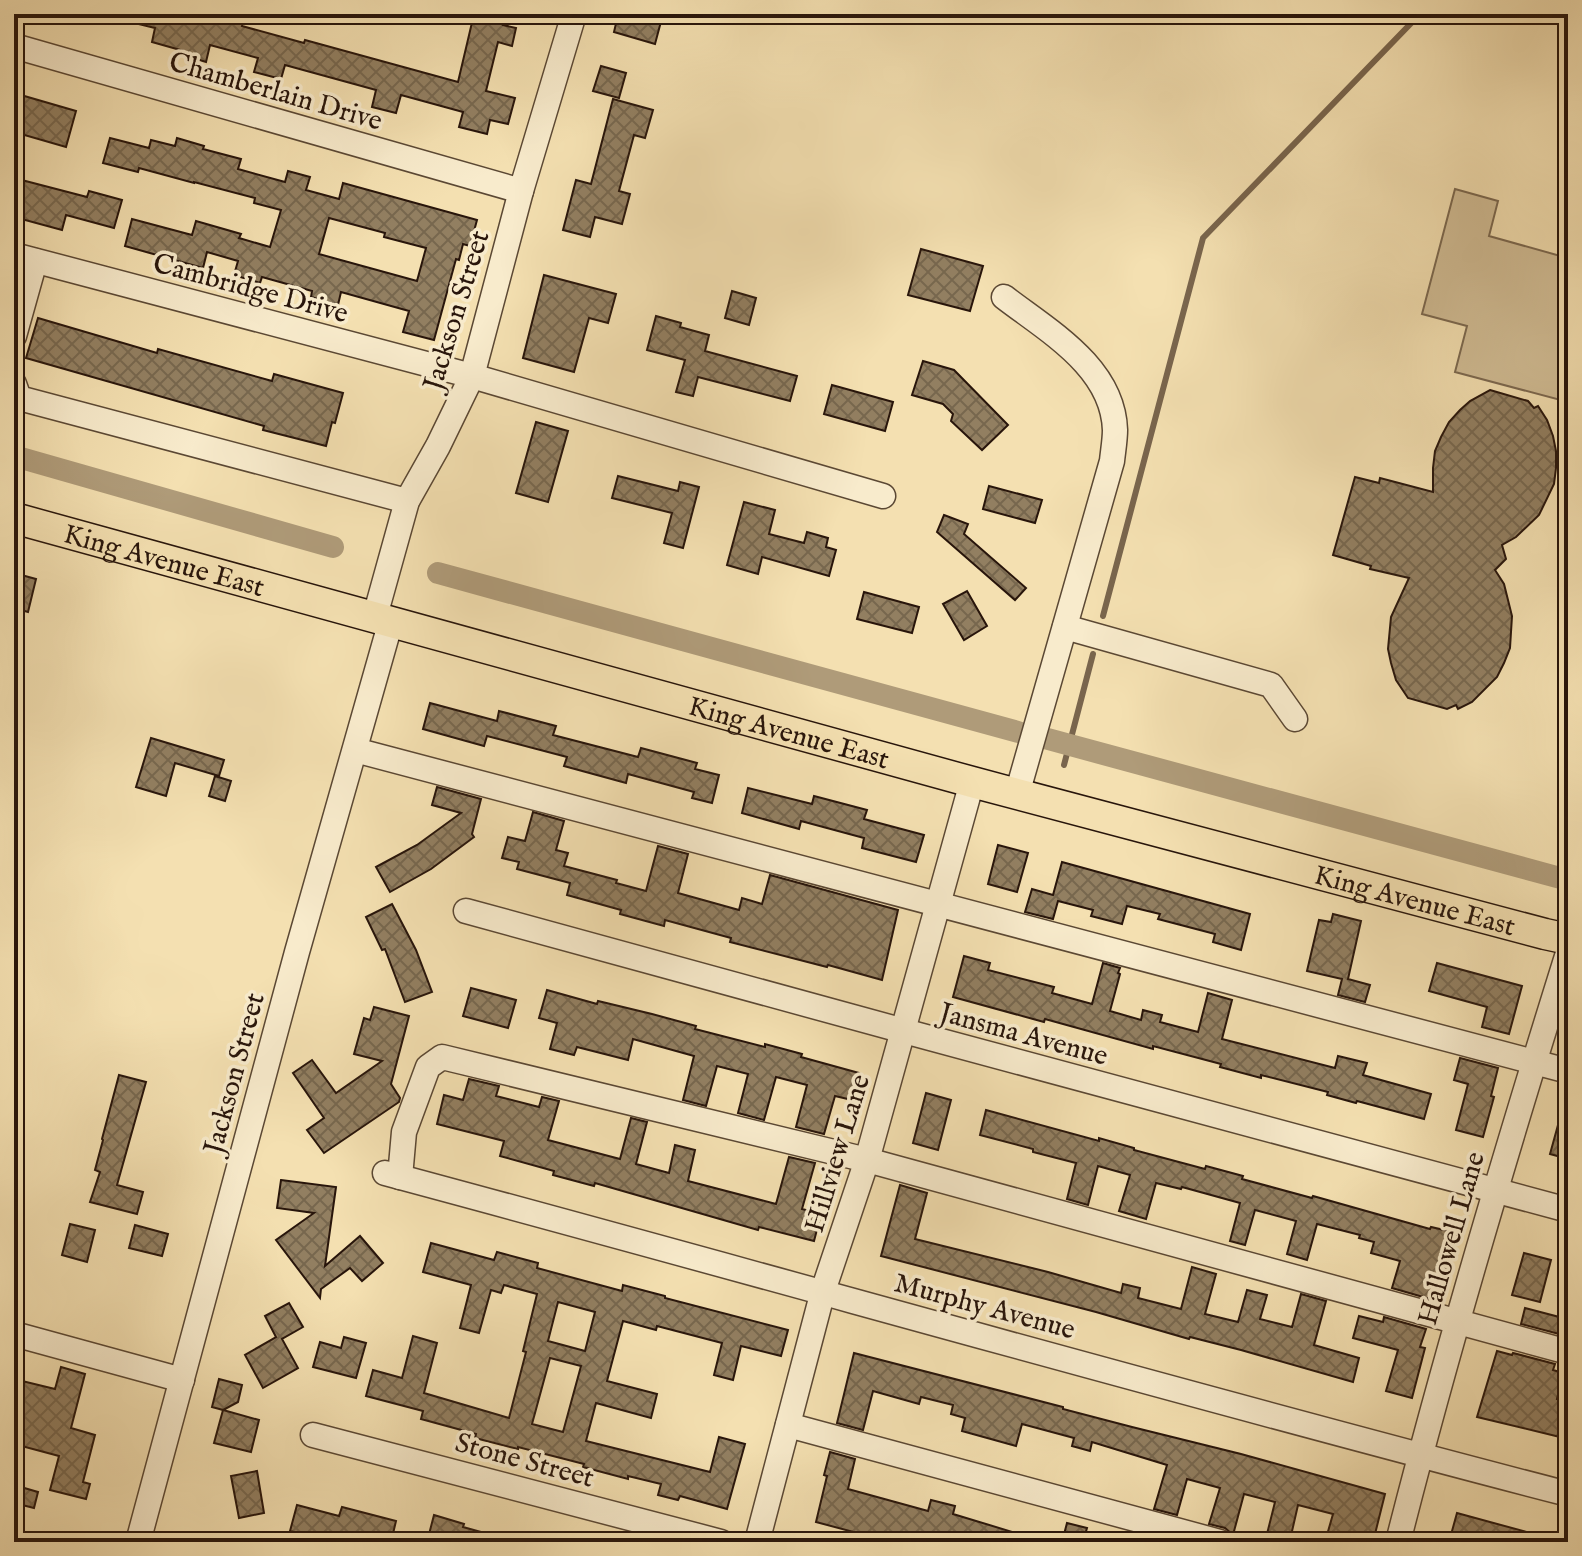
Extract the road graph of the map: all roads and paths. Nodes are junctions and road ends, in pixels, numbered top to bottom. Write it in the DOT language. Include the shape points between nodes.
graph roads {
  1 [pos="574,14"];
  2 [pos="14,46"];
  3 [pos="521,191"];
  4 [pos="25,258"];
  5 [pos="1004,297"];
  6 [pos="14,336"];
  7 [pos="472,376"];
  8 [pos="14,384"];
  9 [pos="883,496"];
  10 [pos="407,501"];
  11 [pos="14,518"];
  12 [pos="383,619"];
  13 [pos="1065,627"];
  14 [pos="1295,719"];
  15 [pos="355,750"];
  16 [pos="972,782"];
  17 [pos="1017,794"];
  18 [pos="938,905"];
  19 [pos="466,911"];
  20 [pos="1568,939"];
  21 [pos="1568,953"];
  22 [pos="904,1031"];
  23 [pos="1534,1062"];
  24 [pos="1568,1071"];
  25 [pos="867,1160"];
  26 [pos="1495,1190"];
  27 [pos="1568,1210"];
  28 [pos="823,1291"];
  29 [pos="1457,1321"];
  30 [pos="14,1334"];
  31 [pos="1568,1352"];
  32 [pos="182,1380"];
  33 [pos="788,1425"];
  34 [pos="313,1435"];
  35 [pos="1419,1455"];
  36 [pos="1568,1494"];
  37 [pos="138,1542"];
  38 [pos="721,1542"];
  39 [pos="757,1542"];
  40 [pos="1220,1542"];
  41 [pos="1398,1542"];
  1 -- 3 [label="street, Jackson Street"];
  2 -- 3 [label="street, Chamberlain Drive"];
  3 -- 7 [label="street, Jackson Street"];
  4 -- 6 [label="street"];
  4 -- 7 [label="street, Cambridge Drive"];
  5 -- 13 [label="street" via="1073,349 1096,376 1109,400 1115,429 1112,461"];
  7 -- 9 [label="street, Cambridge Drive"];
  7 -- 10 [label="street, Jackson Street"];
  8 -- 10 [label="street" via="19,398"];
  10 -- 12 [label="street, Jackson Street"];
  11 -- 12 [label="main road, King Avenue East"];
  12 -- 15 [label="street, Jackson Street"];
  12 -- 16 [label="main road, King Avenue East"];
  13 -- 14 [label="street" via="1271,685"];
  13 -- 17 [label="street"];
  15 -- 18 [label="street"];
  15 -- 32 [label="street, Jackson Street"];
  16 -- 17 [label="main road, King Avenue East"];
  16 -- 18 [label="street, Hillview Lane"];
  17 -- 20 [label="main road, King Avenue East"];
  18 -- 22 [label="street, Hillview Lane"];
  18 -- 23 [label="street"];
  19 -- 22 [label="street, Jansma Avenue"];
  21 -- 23 [label="street, Hallowell Lane"];
  22 -- 25 [label="street, Hillview Lane"];
  22 -- 26 [label="street, Jansma Avenue"];
  23 -- 24 [label="street"];
  23 -- 26 [label="street, Hallowell Lane"];
  25 -- 28 [label="street, Hillview Lane"];
  25 -- 28 [label="street, Murphy Avenue" via="442,1057 428,1067 404,1132 393,1175"];
  25 -- 29 [label="street"];
  26 -- 27 [label="street, Jansma Avenue"];
  26 -- 29 [label="street, Hallowell Lane"];
  28 -- 33 [label="street, Hillview Lane"];
  28 -- 35 [label="street, Murphy Avenue"];
  29 -- 31 [label="street"];
  29 -- 35 [label="street, Hallowell Lane"];
  30 -- 32 [label="street"];
  32 -- 37 [label="street, Jackson Street"];
  33 -- 39 [label="street, Hillview Lane"];
  33 -- 40 [label="street"];
  34 -- 38 [label="street, Stone Street"];
  35 -- 36 [label="street, Murphy Avenue"];
  35 -- 41 [label="street, Hallowell Lane"];
}
